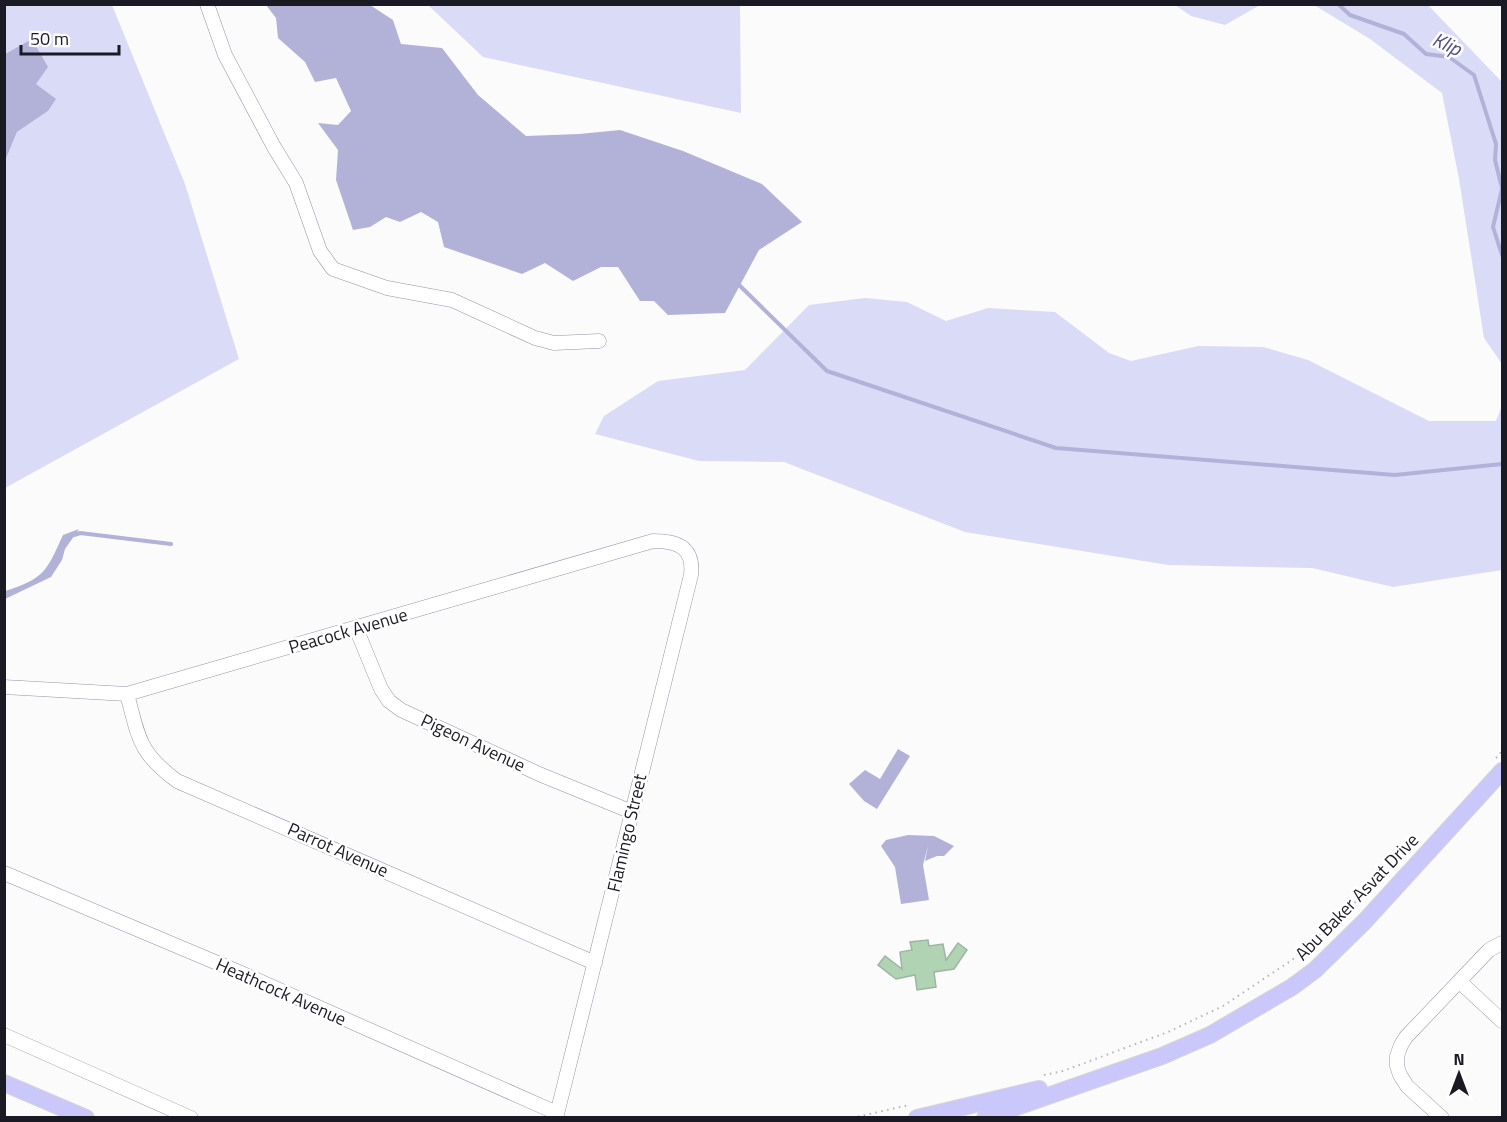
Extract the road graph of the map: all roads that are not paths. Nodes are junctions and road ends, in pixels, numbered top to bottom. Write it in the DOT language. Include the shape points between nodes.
graph roads {
  1 [pos="207,4"];
  2 [pos="599,341"];
  3 [pos="685,549"];
  4 [pos="356,628"];
  5 [pos="4,687"];
  6 [pos="127,694"];
  7 [pos="1499,765"];
  8 [pos="632,812"];
  9 [pos="4,873"];
  10 [pos="1503,943"];
  11 [pos="595,963"];
  12 [pos="1460,982"];
  13 [pos="1503,1021"];
  14 [pos="4,1035"];
  15 [pos="1122,1071"];
  16 [pos="4,1083"];
  17 [pos="913,1112"];
  18 [pos="556,1115"];
  19 [pos="86,1118"];
  20 [pos="191,1118"];
  21 [pos="985,1118"];
  22 [pos="1442,1118"];
  1 -- 2 [label="street" via="225,55 297,183 320,251 333,269 387,288 452,300 535,338 554,343"];
  3 -- 4 [label="street, Peacock Avenue" via="653,541"];
  3 -- 8 [label="street, Flamingo Street" via="691,556 691,575"];
  4 -- 6 [label="street, Peacock Avenue"];
  4 -- 8 [label="street, Pigeon Avenue" via="381,689 401,710"];
  5 -- 6 [label="street, Peacock Avenue"];
  6 -- 11 [label="street, Parrot Avenue" via="142,745 158,767 177,781"];
  7 -- 15 [label="main road, Abu Baker Asvat Drive" via="1364,922 1315,970 1210,1035"];
  8 -- 11 [label="street, Flamingo Street"];
  9 -- 18 [label="street, Heathcock Avenue" via="240,973"];
  10 -- 12 [label="street" via="1489,950"];
  11 -- 18 [label="street, Flamingo Street"];
  12 -- 13 [label="street"];
  12 -- 22 [label="street" via="1406,1037 1397,1056 1397,1066 1407,1086"];
  14 -- 20 [label="street"];
  15 -- 17 [label="main road, Abu Baker Asvat Drive"];
  15 -- 21 [label="main road, Abu Baker Asvat Drive"];
  16 -- 19 [label="main road"];
}
